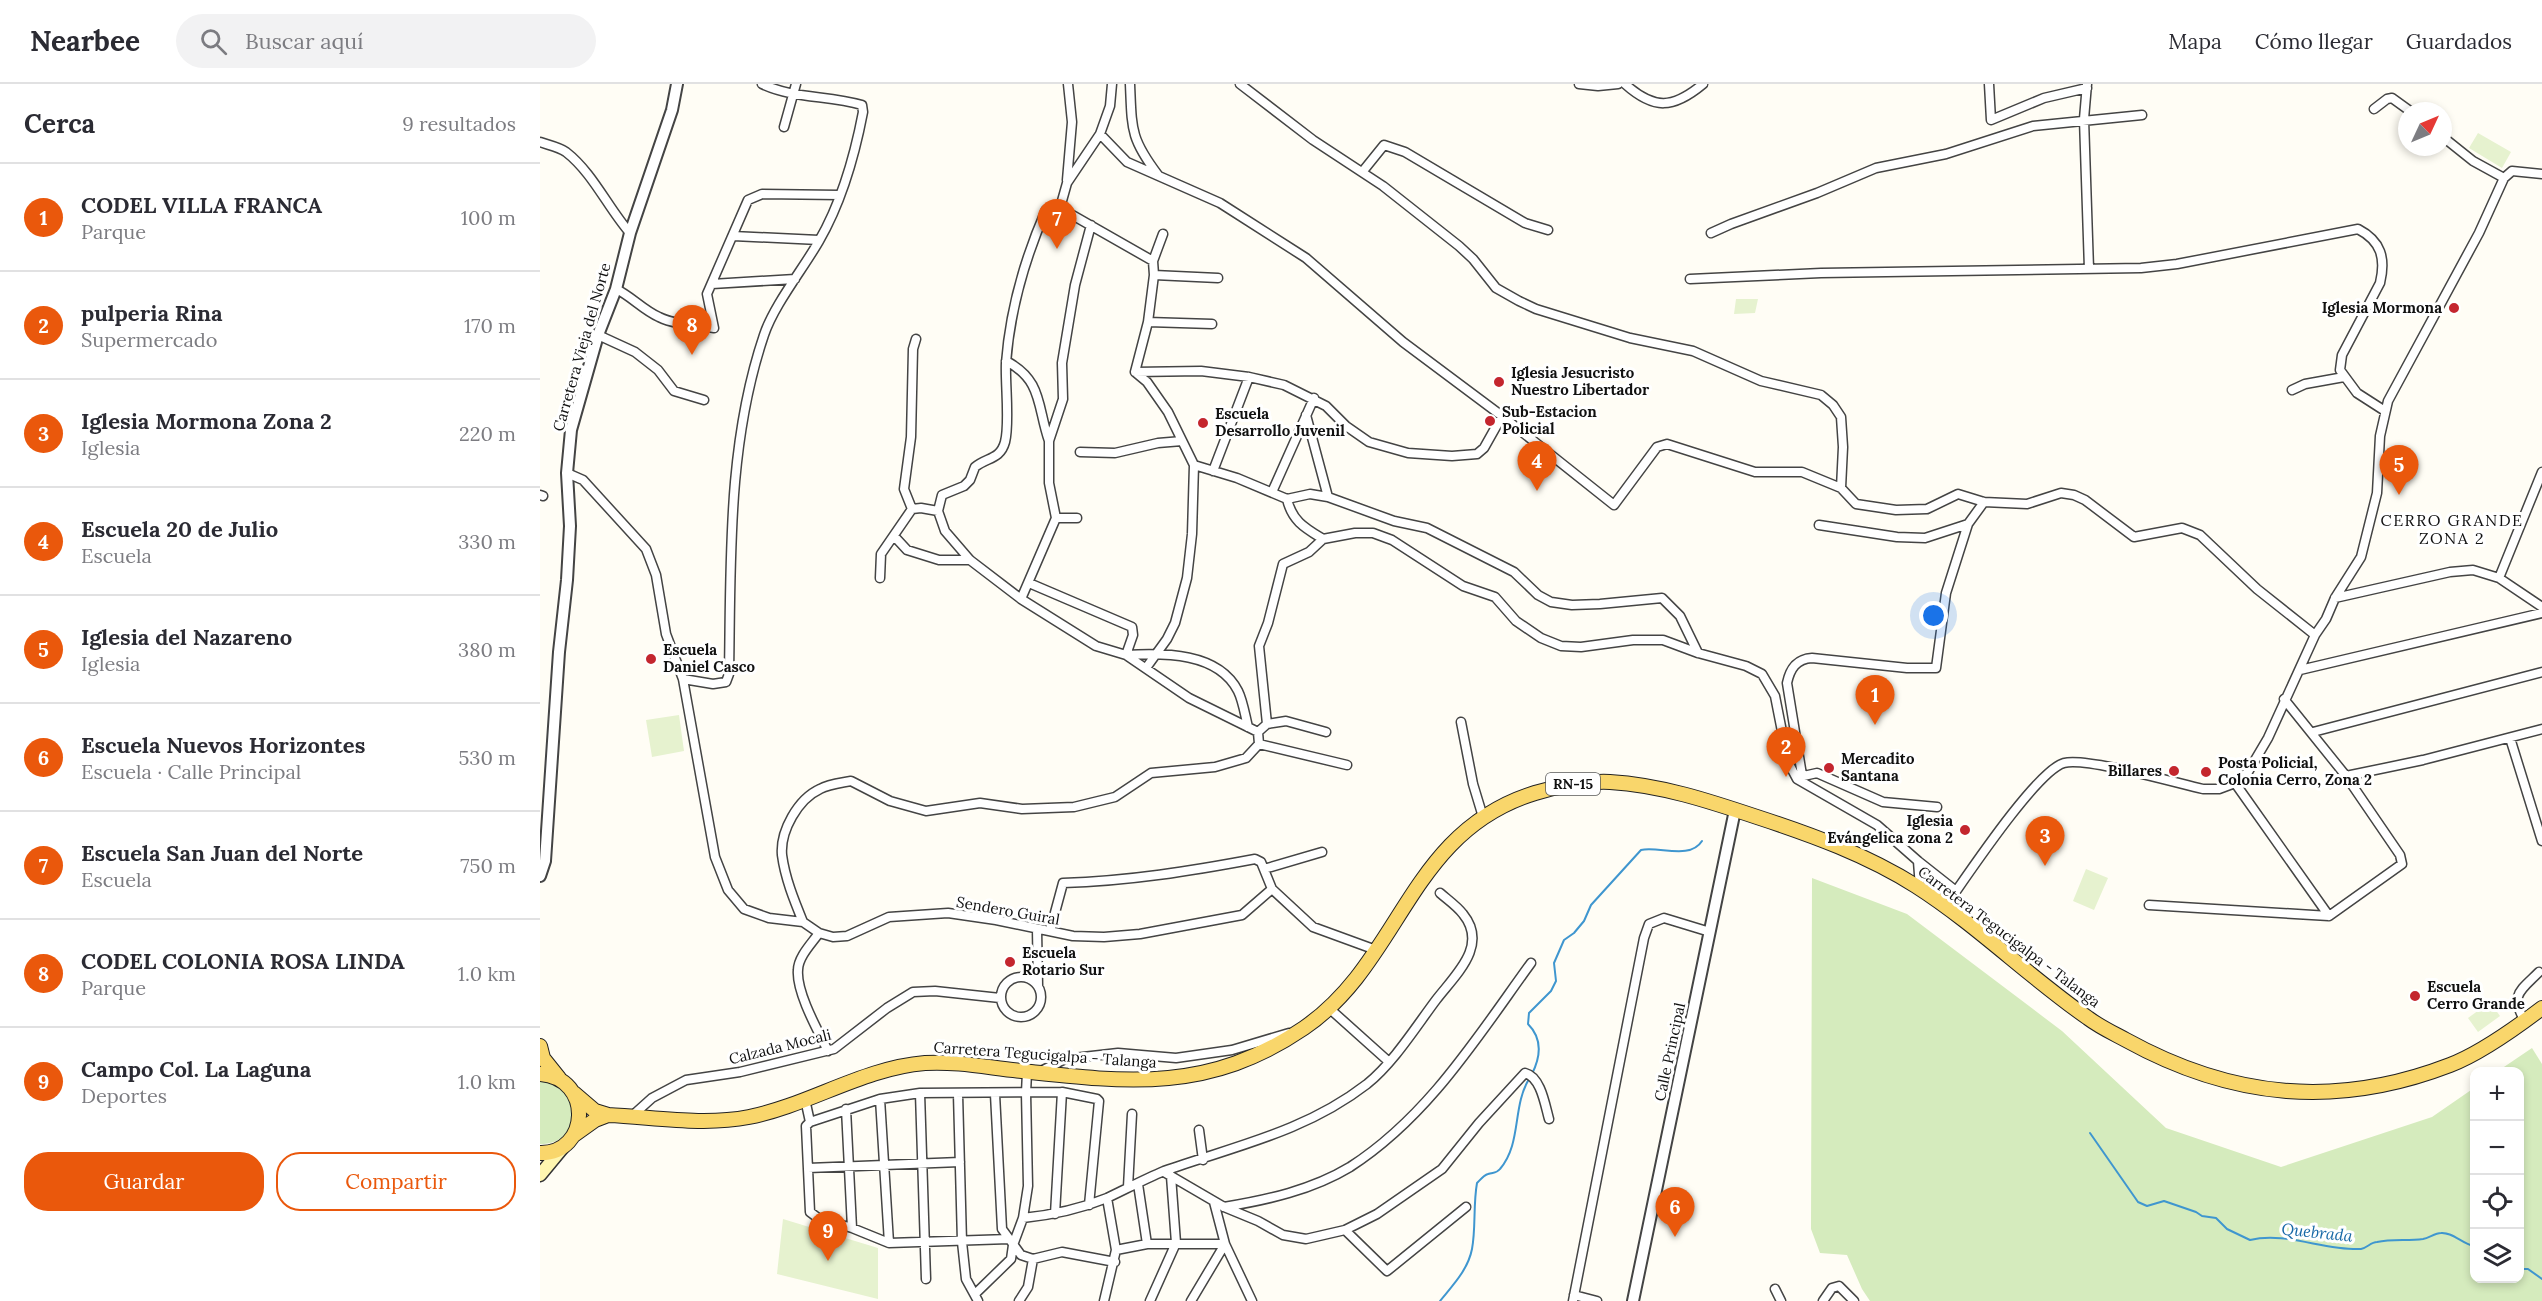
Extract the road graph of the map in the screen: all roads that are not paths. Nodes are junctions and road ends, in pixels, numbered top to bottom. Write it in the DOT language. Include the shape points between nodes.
graph roads {
  1 [pos="677,84"];
  2 [pos="762,84"];
  3 [pos="796,84"];
  4 [pos="1068,84"];
  5 [pos="1112,84"];
  6 [pos="1130,84"];
  7 [pos="1240,84"];
  8 [pos="1579,84"];
  9 [pos="1618,84"];
  10 [pos="1625,84"];
  11 [pos="1703,84"];
  12 [pos="1989,84"];
  13 [pos="2087,86"];
  14 [pos="793,96"];
  15 [pos="2398,102"];
  16 [pos="2374,110"];
  17 [pos="2142,115"];
  18 [pos="2084,119"];
  19 [pos="784,128"];
  20 [pos="1100,134"];
  21 [pos="540,142"];
  22 [pos="2452,144"];
  23 [pos="1363,171"];
  24 [pos="2542,174"];
  25 [pos="1158,175"];
  26 [pos="2504,178"];
  27 [pos="1067,183"];
  28 [pos="840,195"];
  29 [pos="1060,208"];
  30 [pos="1091,225"];
  31 [pos="1548,230"];
  32 [pos="630,233"];
  33 [pos="1711,233"];
  34 [pos="1164,234"];
  35 [pos="733,236"];
  36 [pos="819,240"];
  37 [pos="1153,261"];
  38 [pos="2089,269"];
  39 [pos="1154,275"];
  40 [pos="1218,278"];
  41 [pos="795,279"];
  42 [pos="1690,279"];
  43 [pos="712,284"];
  44 [pos="616,289"];
  45 [pos="1148,322"];
  46 [pos="1212,324"];
  47 [pos="598,335"];
  48 [pos="916,339"];
  49 [pos="1006,361"];
  50 [pos="1135,372"];
  51 [pos="1249,377"];
  52 [pos="2344,377"];
  53 [pos="2292,390"];
  54 [pos="1314,398"];
  55 [pos="704,399"];
  56 [pos="2385,411"];
  57 [pos="1306,415"];
  58 [pos="1502,416"];
  59 [pos="1049,441"];
  60 [pos="1182,441"];
  61 [pos="1080,452"];
  62 [pos="1194,465"];
  63 [pos="1213,471"];
  64 [pos="2542,472"];
  65 [pos="567,474"];
  66 [pos="1841,488"];
  67 [pos="1272,492"];
  68 [pos="1328,497"];
  69 [pos="1287,499"];
  70 [pos="1984,502"];
  71 [pos="912,509"];
  72 [pos="938,511"];
  73 [pos="1056,518"];
  74 [pos="1077,518"];
  75 [pos="1968,524"];
  76 [pos="1819,525"];
  77 [pos="894,536"];
  78 [pos="1323,539"];
  79 [pos="970,560"];
  80 [pos="880,578"];
  81 [pos="2499,578"];
  82 [pos="1029,583"];
  83 [pos="2335,598"];
  84 [pos="1021,599"];
  85 [pos="2542,607"];
  86 [pos="2542,613"];
  87 [pos="2315,635"];
  88 [pos="1156,653"];
  89 [pos="1698,653"];
  90 [pos="1126,655"];
  91 [pos="1146,668"];
  92 [pos="2300,670"];
  93 [pos="2542,672"];
  94 [pos="683,679"];
  95 [pos="2284,699"];
  96 [pos="1461,722"];
  97 [pos="1267,724"];
  98 [pos="1248,726"];
  99 [pos="2542,729"];
  100 [pos="1258,732"];
  101 [pos="1326,732"];
  102 [pos="2313,732"];
  103 [pos="2510,738"];
  104 [pos="1259,744"];
  105 [pos="1347,765"];
  106 [pos="2346,776"];
  107 [pos="1799,777"];
  108 [pos="2235,783"];
  109 [pos="1937,807"];
  110 [pos="1735,810"];
  111 [pos="1483,817"];
  112 [pos="2542,841"];
  113 [pos="1322,852"];
  114 [pos="1918,861"];
  115 [pos="1264,869"];
  116 [pos="540,876"];
  117 [pos="1920,888"];
  118 [pos="1272,889"];
  119 [pos="1956,891"];
  120 [pos="1440,893"];
  121 [pos="2149,904"];
  122 [pos="1945,907"];
  123 [pos="2329,916"];
  124 [pos="803,922"];
  125 [pos="1037,929"];
  126 [pos="1050,932"];
  127 [pos="1710,932"];
  128 [pos="819,933"];
  129 [pos="1376,950"];
  130 [pos="1531,963"];
  131 [pos="2539,972"];
  132 [pos="1038,986"];
  133 [pos="1000,998"];
  134 [pos="2542,1008"];
  135 [pos="1330,1009"];
  136 [pos="2525,1022"];
  137 [pos="1302,1029"];
  138 [pos="540,1046"];
  139 [pos="828,1051"];
  140 [pos="1388,1062"];
  141 [pos="1033,1072"];
  142 [pos="540,1074"];
  143 [pos="559,1078"];
  144 [pos="1062,1092"];
  145 [pos="574,1093"];
  146 [pos="920,1093"];
  147 [pos="1026,1093"];
  148 [pos="958,1094"];
  149 [pos="995,1094"];
  150 [pos="805,1099"];
  151 [pos="880,1099"];
  152 [pos="846,1109"];
  153 [pos="1132,1114"];
  154 [pos="608,1115"];
  155 [pos="632,1116"];
  156 [pos="1549,1119"];
  157 [pos="810,1122"];
  158 [pos="1199,1130"];
  159 [pos="570,1139"];
  160 [pos="540,1153"];
  161 [pos="1203,1160"];
  162 [pos="960,1162"];
  163 [pos="922,1164"];
  164 [pos="884,1166"];
  165 [pos="847,1167"];
  166 [pos="808,1168"];
  167 [pos="1168,1174"];
  168 [pos="540,1175"];
  169 [pos="1138,1184"];
  170 [pos="1128,1187"];
  171 [pos="1107,1198"];
  172 [pos="1214,1202"];
  173 [pos="1089,1204"];
  174 [pos="1466,1207"];
  175 [pos="1224,1208"];
  176 [pos="1055,1214"];
  177 [pos="1023,1218"];
  178 [pos="852,1228"];
  179 [pos="1345,1230"];
  180 [pos="962,1242"];
  181 [pos="1011,1242"];
  182 [pos="889,1243"];
  183 [pos="924,1243"];
  184 [pos="1176,1243"];
  185 [pos="1146,1244"];
  186 [pos="1225,1244"];
  187 [pos="1116,1250"];
  188 [pos="1033,1259"];
  189 [pos="1115,1262"];
  190 [pos="926,1279"];
  191 [pos="1775,1289"];
  192 [pos="976,1298"];
  193 [pos="1573,1298"];
  194 [pos="1019,1301"];
  195 [pos="1104,1301"];
  196 [pos="1150,1301"];
  197 [pos="1191,1301"];
  198 [pos="1252,1301"];
  199 [pos="1597,1301"];
  200 [pos="1633,1301"];
  201 [pos="1781,1301"];
  202 [pos="1823,1301"];
  203 [pos="1854,1301"];
  1 -- 32 [label="street, Carretera Vieja del Norte" via="672,111"];
  2 -- 14 [label="street"];
  3 -- 14 [label="street"];
  4 -- 27 [label="street" via="1072,122"];
  5 -- 20 [label="street" via="1110,106"];
  6 -- 25 [label="street" via="1130,117 1136,140"];
  7 -- 23 [label="street" via="1313,140"];
  8 -- 9 [label="street"];
  10 -- 11 [label="street" via="1641,99 1659,104 1687,97"];
  12 -- 13 [label="street" via="1991,120 2044,98"];
  13 -- 18 [label="street"];
  14 -- 19 [label="street"];
  14 -- 28 [label="street" via="862,105 861,122"];
  15 -- 16 [label="street" via="2387,99"];
  17 -- 18 [label="street"];
  18 -- 33 [label="street" via="2033,126 1946,154 1876,168"];
  18 -- 38 [label="street"];
  20 -- 25 [label="street" via="1126,162"];
  20 -- 27 [label="street"];
  21 -- 32 [label="street" via="565,151"];
  22 -- 26 [label="street"];
  23 -- 31 [label="street" via="1387,144 1526,223"];
  23 -- 66 [label="street" via="1459,246 1496,288 1536,309 1629,338 1693,351 1761,381 1821,395 1841,417"];
  24 -- 26 [label="street" via="2512,171"];
  25 -- 58 [label="street" via="1220,203 1306,258 1403,342"];
  26 -- 56 [label="street"];
  27 -- 29 [label="street"];
  28 -- 35 [label="street" via="753,196"];
  28 -- 36 [label="street"];
  29 -- 30 [label="street"];
  29 -- 49 [label="street" via="1046,210 1032,244 1016,302"];
  30 -- 37 [label="street"];
  30 -- 59 [label="street" via="1075,285 1062,363 1063,399"];
  32 -- 44 [label="street, Carretera Vieja del Norte"];
  34 -- 37 [label="street"];
  35 -- 36 [label="street"];
  35 -- 43 [label="street"];
  36 -- 41 [label="street"];
  37 -- 39 [label="street"];
  38 -- 42 [label="street"];
  38 -- 52 [label="street" via="2177,264 2358,229 2368,234 2381,250 2382,272 2342,355 2340,370"];
  39 -- 40 [label="street"];
  39 -- 45 [label="street"];
  41 -- 43 [label="street"];
  41 -- 94 [label="street" via="765,333 741,423 732,524 729,674 726,682 713,684"];
  43 -- 44 [label="street" via="707,294 714,328 658,317"];
  44 -- 47 [label="street, Carretera Vieja del Norte"];
  45 -- 46 [label="street"];
  45 -- 50 [label="street"];
  47 -- 55 [label="street" via="635,352 658,370 674,392"];
  47 -- 65 [label="street, Carretera Vieja del Norte" via="571,430"];
  48 -- 71 [label="street" via="904,489"];
  49 -- 59 [label="street" via="1021,369 1035,388"];
  49 -- 72 [label="street" via="1005,441 995,458 975,467 964,486 942,495"];
  50 -- 51 [label="street" via="1201,371"];
  50 -- 60 [label="street" via="1148,382"];
  51 -- 54 [label="street" via="1284,385"];
  51 -- 63 [label="street"];
  52 -- 53 [label="street"];
  52 -- 56 [label="street" via="2357,393"];
  54 -- 57 [label="street"];
  54 -- 58 [label="street" via="1369,442 1408,453 1477,454"];
  56 -- 83 [label="street" via="2377,493 2361,556"];
  57 -- 67 [label="street"];
  57 -- 68 [label="street"];
  58 -- 66 [label="street" via="1614,505 1657,447 1666,444 1755,472 1802,472"];
  59 -- 73 [label="street" via="1049,483"];
  60 -- 61 [label="street" via="1116,453"];
  60 -- 62 [label="street"];
  62 -- 63 [label="street"];
  62 -- 88 [label="street" via="1188,578 1174,623"];
  63 -- 67 [label="street"];
  64 -- 81 [label="street"];
  65 -- 94 [label="street, Sendero Guiral" via="583,480 646,549 656,575 666,634"];
  65 -- 116 [label="street, Carretera Vieja del Norte" via="567,580 545,861"];
  66 -- 70 [label="street" via="1856,504 1896,510 1927,509 1958,495"];
  67 -- 69 [label="street"];
  68 -- 69 [label="street" via="1310,494"];
  68 -- 89 [label="street" via="1394,521 1427,528 1458,542 1514,572 1551,602 1602,604 1662,598 1680,616"];
  69 -- 78 [label="street" via="1296,520"];
  70 -- 75 [label="street"];
  70 -- 87 [label="street" via="2027,504 2061,493 2085,500 2134,537 2182,528 2200,535 2257,589"];
  71 -- 72 [label="street"];
  71 -- 77 [label="street"];
  72 -- 79 [label="street" via="945,531"];
  73 -- 74 [label="street"];
  73 -- 82 [label="street"];
  75 -- 76 [label="street" via="1925,538"];
  75 -- 107 [label="street" via="1946,593 1936,668 1812,658 1798,662 1790,672"];
  77 -- 79 [label="street" via="907,550 939,560"];
  77 -- 80 [label="street" via="882,554"];
  78 -- 89 [label="street" via="1373,533 1392,540 1463,586 1495,597 1516,621 1561,646 1663,640"];
  78 -- 97 [label="street" via="1281,569 1259,646"];
  79 -- 84 [label="street"];
  81 -- 83 [label="street" via="2473,570 2450,572"];
  81 -- 85 [label="street"];
  82 -- 84 [label="street"];
  82 -- 90 [label="street" via="1132,627"];
  83 -- 87 [label="street"];
  84 -- 90 [label="street" via="1096,646"];
  86 -- 92 [label="street"];
  87 -- 92 [label="street"];
  88 -- 90 [label="street"];
  88 -- 91 [label="street"];
  88 -- 98 [label="street" via="1210,664 1226,674 1239,693"];
  89 -- 107 [label="street" via="1762,674 1775,696 1788,762"];
  90 -- 91 [label="street"];
  91 -- 98 [label="street" via="1189,698"];
  92 -- 95 [label="street"];
  93 -- 102 [label="street"];
  94 -- 124 [label="street, Sendero Guiral" via="710,836 728,890 744,909 769,918"];
  95 -- 102 [label="street"];
  95 -- 108 [label="street" via="2253,764"];
  96 -- 111 [label="street"];
  97 -- 100 [label="street"];
  97 -- 101 [label="street" via="1286,721"];
  98 -- 100 [label="street"];
  99 -- 103 [label="street"];
  100 -- 104 [label="street"];
  102 -- 106 [label="street"];
  103 -- 106 [label="street"];
  103 -- 112 [label="street"];
  104 -- 105 [label="street"];
  104 -- 124 [label="street" via="1246,758 1215,767 1151,773 1115,797 1074,807 1022,809 980,803 926,811 890,801 851,781 821,788 792,817 782,852"];
  106 -- 123 [label="street" via="2400,855 2402,864"];
  107 -- 109 [label="street" via="1817,773 1882,802"];
  107 -- 114 [label="street" via="1877,825"];
  108 -- 119 [label="street" via="2203,789 2085,763 2063,763 2041,778"];
  108 -- 123 [label="street"];
  110 -- 111 [label="main road, Carretera Tegucigalpa - Talanga / RN-15" via="1656,787 1605,782 1576,783 1536,792"];
  110 -- 117 [label="main road, Carretera Tegucigalpa - Talanga / RN-15" via="1878,863"];
  110 -- 127 [label="street, Calle Principal"];
  111 -- 129 [label="main road, Carretera Tegucigalpa - Talanga / RN-15" via="1444,850"];
  113 -- 115 [label="street"];
  114 -- 117 [label="street"];
  114 -- 119 [label="street"];
  115 -- 118 [label="street"];
  115 -- 126 [label="street" via="1255,859 1167,876 1063,883"];
  117 -- 122 [label="main road, Carretera Tegucigalpa - Talanga / RN-15"];
  118 -- 126 [label="street, Sendero Guiral" via="1242,915 1227,919 1104,937"];
  118 -- 129 [label="street" via="1313,927"];
  119 -- 122 [label="street"];
  120 -- 140 [label="street" via="1464,914 1473,938 1471,955"];
  121 -- 123 [label="street"];
  122 -- 136 [label="main road, Carretera Tegucigalpa - Talanga / RN-15" via="2091,1021 2163,1060 2229,1083 2289,1092 2343,1091 2397,1082 2455,1064"];
  124 -- 128 [label="street, Sendero Guiral"];
  125 -- 126 [label="street, Sendero Guiral"];
  125 -- 128 [label="street, Sendero Guiral" via="948,913 889,917 848,936"];
  125 -- 132 [label="street"];
  127 -- 193 [label="street" via="1664,918 1649,924"];
  127 -- 200 [label="street, Calle Principal"];
  128 -- 139 [label="street" via="797,971 805,1002"];
  129 -- 135 [label="main road, Carretera Tegucigalpa - Talanga / RN-15"];
  130 -- 175 [label="street" via="1440,1087 1399,1130 1349,1167 1322,1180 1273,1198"];
  131 -- 136 [label="street" via="2518,996 2516,1005"];
  132 -- 133 [label="street" via="1028,978 1015,977 1004,985"];
  132 -- 133 [label="street" via="1040,1004 1027,1017 1009,1014"];
  133 -- 139 [label="street, Calzada Mocali" via="913,992 842,1045"];
  134 -- 136 [label="main road, Carretera Tegucigalpa - Talanga / RN-15"];
  135 -- 137 [label="main road, Carretera Tegucigalpa - Talanga / RN-15"];
  135 -- 140 [label="street"];
  137 -- 141 [label="street" via="1232,1050 1176,1058 1118,1053 1077,1057"];
  137 -- 141 [label="main road, Carretera Tegucigalpa - Talanga / RN-15" via="1259,1056 1195,1076 1149,1081"];
  138 -- 143 [label="main road, RN-15" via="543,1058"];
  139 -- 155 [label="street, Calzada Mocali" via="686,1080 652,1098"];
  140 -- 161 [label="street" via="1368,1083 1297,1126"];
  141 -- 147 [label="street"];
  141 -- 150 [label="main road, Carretera Tegucigalpa - Talanga / RN-15" via="950,1062 924,1064 890,1070"];
  142 -- 143 [label="main road"];
  143 -- 145 [label="main road, RN-15"];
  144 -- 147 [label="street"];
  144 -- 173 [label="street" via="1099,1101"];
  144 -- 176 [label="street"];
  145 -- 154 [label="main road, RN-15" via="589,1107"];
  145 -- 159 [label="main road" via="580,1114"];
  146 -- 148 [label="street"];
  146 -- 151 [label="street"];
  146 -- 163 [label="street"];
  147 -- 149 [label="street"];
  147 -- 177 [label="street" via="1028,1186"];
  148 -- 149 [label="street"];
  148 -- 162 [label="street"];
  149 -- 181 [label="street" via="1002,1229"];
  150 -- 155 [label="main road, Carretera Tegucigalpa - Talanga / RN-15" via="749,1117 723,1120"];
  150 -- 157 [label="street"];
  151 -- 152 [label="street"];
  151 -- 164 [label="street"];
  152 -- 157 [label="street"];
  152 -- 165 [label="street"];
  153 -- 170 [label="street"];
  154 -- 155 [label="main road, RN-15"];
  154 -- 159 [label="main road"];
  156 -- 179 [label="street" via="1535,1081 1525,1073 1442,1169 1377,1214"];
  157 -- 166 [label="street" via="806,1126"];
  158 -- 161 [label="street"];
  159 -- 160 [label="main road" via="556,1149"];
  159 -- 168 [label="main road"];
  161 -- 167 [label="street"];
  162 -- 163 [label="street"];
  162 -- 180 [label="street"];
  163 -- 164 [label="street"];
  163 -- 183 [label="street"];
  164 -- 165 [label="street"];
  164 -- 182 [label="street"];
  165 -- 166 [label="street"];
  165 -- 178 [label="street"];
  166 -- 178 [label="street" via="810,1212"];
  167 -- 169 [label="street"];
  167 -- 172 [label="street"];
  167 -- 184 [label="street"];
  169 -- 170 [label="street"];
  169 -- 185 [label="street"];
  170 -- 171 [label="street"];
  171 -- 173 [label="street"];
  171 -- 187 [label="street"];
  172 -- 175 [label="street"];
  172 -- 186 [label="street"];
  173 -- 176 [label="street"];
  174 -- 179 [label="street" via="1387,1271"];
  175 -- 179 [label="street" via="1299,1239"];
  176 -- 177 [label="street"];
  177 -- 181 [label="street"];
  178 -- 182 [label="street"];
  180 -- 181 [label="street"];
  180 -- 183 [label="street"];
  180 -- 192 [label="street" via="966,1279"];
  181 -- 188 [label="street" via="1021,1255"];
  181 -- 192 [label="street" via="1011,1259"];
  182 -- 183 [label="street"];
  183 -- 190 [label="street"];
  184 -- 185 [label="street"];
  184 -- 186 [label="street"];
  184 -- 196 [label="street"];
  185 -- 187 [label="street"];
  186 -- 197 [label="street"];
  186 -- 198 [label="street"];
  187 -- 189 [label="street"];
  188 -- 189 [label="street" via="1062,1252"];
  188 -- 194 [label="street" via="1028,1287"];
  189 -- 195 [label="street"];
  191 -- 201 [label="street"];
  193 -- 199 [label="street"];
  202 -- 203 [label="street" via="1832,1288 1839,1286"];
}
